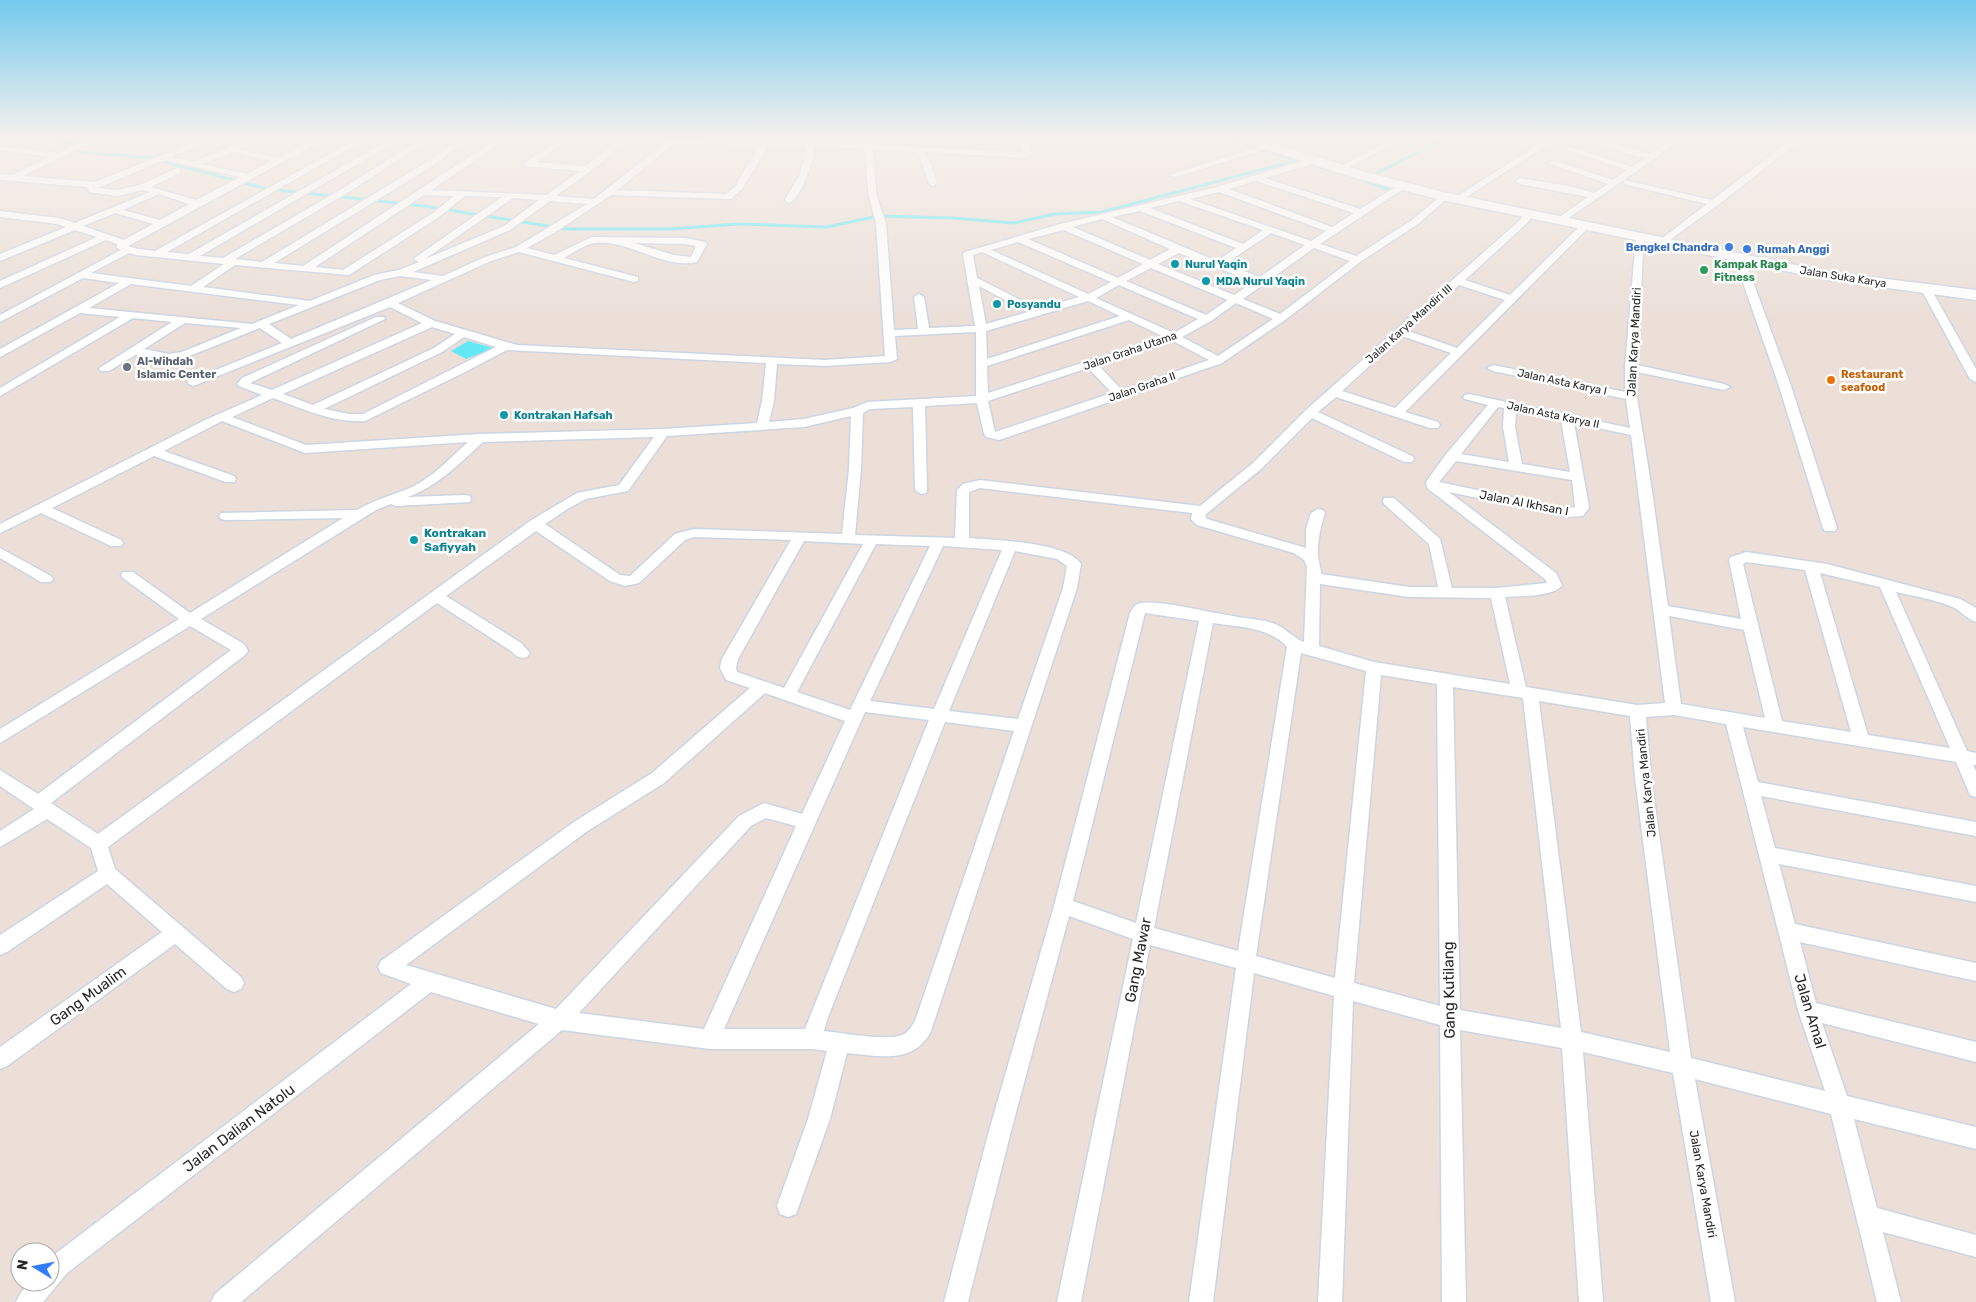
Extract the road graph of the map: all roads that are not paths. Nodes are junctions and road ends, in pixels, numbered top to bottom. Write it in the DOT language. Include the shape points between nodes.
graph roads {
  1 [pos="141,199"];
  2 [pos="184,199"];
  3 [pos="203,199"];
  4 [pos="255,199"];
  5 [pos="293,199"];
  6 [pos="332,199"];
  7 [pos="372,199"];
  8 [pos="412,199"];
  9 [pos="457,199"];
  10 [pos="506,199"];
  11 [pos="545,199"];
  12 [pos="555,199"];
  13 [pos="601,199"];
  14 [pos="874,199"];
  15 [pos="1181,199"];
  16 [pos="1247,199"];
  17 [pos="1319,199"];
  18 [pos="1383,199"];
  19 [pos="1447,199"];
  20 [pos="1451,199"];
  21 [pos="1592,199"];
  22 [pos="1696,199"];
  23 [pos="1719,199"];
  24 [pos="197,202"];
  25 [pos="596,202"];
  26 [pos="1714,203"];
  27 [pos="1141,208"];
  28 [pos="114,210"];
  29 [pos="1360,212"];
  30 [pos="0,214"];
  31 [pos="1102,216"];
  32 [pos="1526,218"];
  33 [pos="1561,220"];
  34 [pos="162,223"];
  35 [pos="1586,225"];
  36 [pos="1063,226"];
  37 [pos="76,227"];
  38 [pos="1271,229"];
  39 [pos="1333,230"];
  40 [pos="106,237"];
  41 [pos="1641,237"];
  42 [pos="1019,239"];
  43 [pos="616,241"];
  44 [pos="1664,242"];
  45 [pos="1313,244"];
  46 [pos="125,247"];
  47 [pos="1243,247"];
  48 [pos="519,249"];
  49 [pos="982,249"];
  50 [pos="1178,249"];
  51 [pos="156,254"];
  52 [pos="1739,257"];
  53 [pos="0,258"];
  54 [pos="191,258"];
  55 [pos="556,258"];
  56 [pos="1357,260"];
  57 [pos="229,261"];
  58 [pos="1150,264"];
  59 [pos="1218,264"];
  60 [pos="264,265"];
  61 [pos="417,266"];
  62 [pos="305,269"];
  63 [pos="345,273"];
  64 [pos="401,273"];
  65 [pos="81,275"];
  66 [pos="378,277"];
  67 [pos="445,279"];
  68 [pos="634,279"];
  69 [pos="974,280"];
  70 [pos="129,281"];
  71 [pos="1119,281"];
  72 [pos="1261,281"];
  73 [pos="1458,281"];
  74 [pos="0,287"];
  75 [pos="193,289"];
  76 [pos="1926,289"];
  77 [pos="1976,295"];
  78 [pos="918,297"];
  79 [pos="1088,298"];
  80 [pos="1512,299"];
  81 [pos="1235,300"];
  82 [pos="390,303"];
  83 [pos="309,304"];
  84 [pos="78,310"];
  85 [pos="1038,313"];
  86 [pos="131,315"];
  87 [pos="1129,317"];
  88 [pos="1282,318"];
  89 [pos="0,319"];
  90 [pos="380,319"];
  91 [pos="1207,319"];
  92 [pos="183,320"];
  93 [pos="431,322"];
  94 [pos="256,325"];
  95 [pos="981,329"];
  96 [pos="924,332"];
  97 [pos="1401,332"];
  98 [pos="463,333"];
  99 [pos="889,333"];
  100 [pos="1174,337"];
  101 [pos="289,343"];
  102 [pos="505,346"];
  103 [pos="133,351"];
  104 [pos="1459,352"];
  105 [pos="0,354"];
  106 [pos="772,360"];
  107 [pos="1218,361"];
  108 [pos="981,364"];
  109 [pos="1090,364"];
  110 [pos="1631,367"];
  111 [pos="1493,368"];
  112 [pos="105,369"];
  113 [pos="1976,379"];
  114 [pos="193,383"];
  115 [pos="1724,387"];
  116 [pos="1333,392"];
  117 [pos="0,393"];
  118 [pos="272,394"];
  119 [pos="1120,395"];
  120 [pos="1470,397"];
  121 [pos="1630,397"];
  122 [pos="982,399"];
  123 [pos="1496,402"];
  124 [pos="918,403"];
  125 [pos="1510,405"];
  126 [pos="316,408"];
  127 [pos="857,410"];
  128 [pos="1310,413"];
  129 [pos="1397,413"];
  130 [pos="222,417"];
  131 [pos="1567,418"];
  132 [pos="1434,425"];
  133 [pos="762,426"];
  134 [pos="663,433"];
  135 [pos="1637,433"];
  136 [pos="480,438"];
  137 [pos="153,451"];
  138 [pos="1451,456"];
  139 [pos="1408,459"];
  140 [pos="1516,467"];
  141 [pos="1577,477"];
  142 [pos="230,479"];
  143 [pos="1432,484"];
  144 [pos="921,490"];
  145 [pos="465,499"];
  146 [pos="1388,501"];
  147 [pos="379,503"];
  148 [pos="41,508"];
  149 [pos="1203,510"];
  150 [pos="1318,513"];
  151 [pos="361,514"];
  152 [pos="226,516"];
  153 [pos="535,524"];
  154 [pos="0,528"];
  155 [pos="1830,528"];
  156 [pos="800,536"];
  157 [pos="848,537"];
  158 [pos="872,540"];
  159 [pos="939,541"];
  160 [pos="116,542"];
  161 [pos="962,542"];
  162 [pos="1010,547"];
  163 [pos="0,552"];
  164 [pos="1312,559"];
  165 [pos="1811,567"];
  166 [pos="128,575"];
  167 [pos="1314,578"];
  168 [pos="46,579"];
  169 [pos="1886,584"];
  170 [pos="1446,592"];
  171 [pos="1497,593"];
  172 [pos="436,596"];
  173 [pos="1662,610"];
  174 [pos="1207,617"];
  175 [pos="1976,617"];
  176 [pos="190,620"];
  177 [pos="1750,626"];
  178 [pos="1303,648"];
  179 [pos="522,653"];
  180 [pos="1374,668"];
  181 [pos="1445,679"];
  182 [pos="762,687"];
  183 [pos="1524,693"];
  184 [pos="787,696"];
  185 [pos="1674,709"];
  186 [pos="1637,711"];
  187 [pos="858,712"];
  188 [pos="940,714"];
  189 [pos="1733,719"];
  190 [pos="1023,726"];
  191 [pos="1775,726"];
  192 [pos="0,737"];
  193 [pos="1861,740"];
  194 [pos="1969,758"];
  195 [pos="0,777"];
  196 [pos="1750,787"];
  197 [pos="1976,790"];
  198 [pos="42,806"];
  199 [pos="806,822"];
  200 [pos="1976,829"];
  201 [pos="0,840"];
  202 [pos="98,844"];
  203 [pos="1768,854"];
  204 [pos="108,874"];
  205 [pos="1976,894"];
  206 [pos="1063,906"];
  207 [pos="1788,932"];
  208 [pos="176,933"];
  209 [pos="1143,934"];
  210 [pos="0,946"];
  211 [pos="1246,962"];
  212 [pos="1976,972"];
  213 [pos="429,982"];
  214 [pos="234,983"];
  215 [pos="1344,989"];
  216 [pos="1808,1010"];
  217 [pos="1449,1018"];
  218 [pos="559,1020"];
  219 [pos="812,1038"];
  220 [pos="710,1039"];
  221 [pos="1572,1040"];
  222 [pos="839,1042"];
  223 [pos="1976,1052"];
  224 [pos="0,1059"];
  225 [pos="1682,1065"];
  226 [pos="1840,1106"];
  227 [pos="1976,1138"];
  228 [pos="788,1206"];
  229 [pos="1868,1218"];
  230 [pos="1976,1246"];
  231 [pos="60,1264"];
  232 [pos="36,1292"];
  233 [pos="28,1302"];
  234 [pos="223,1302"];
  235 [pos="956,1302"];
  236 [pos="1069,1302"];
  237 [pos="1201,1302"];
  238 [pos="1330,1302"];
  239 [pos="1454,1302"];
  240 [pos="1591,1302"];
  241 [pos="1723,1302"];
  242 [pos="1889,1302"];
  1 -- 28 [label="street"];
  2 -- 24 [label="street"];
  3 -- 24 [label="street"];
  4 -- 51 [label="street"];
  5 -- 54 [label="street"];
  6 -- 57 [label="street"];
  7 -- 60 [label="street"];
  8 -- 62 [label="street"];
  9 -- 63 [label="street"];
  10 -- 61 [label="street" via="418,260"];
  11 -- 61 [label="street" via="507,228"];
  12 -- 25 [label="street"];
  13 -- 25 [label="street"];
  14 -- 99 [label="street" via="880,218"];
  15 -- 27 [label="street"];
  15 -- 38 [label="street"];
  16 -- 39 [label="street"];
  17 -- 29 [label="street"];
  18 -- 29 [label="street, Jalan Graha Utama"];
  19 -- 56 [label="street, Jalan Graha II"];
  20 -- 32 [label="main road, Jalan Suka Karya"];
  21 -- 33 [label="street"];
  22 -- 26 [label="street"];
  23 -- 26 [label="street"];
  24 -- 34 [label="street"];
  25 -- 48 [label="street"];
  26 -- 44 [label="street"];
  27 -- 31 [label="street"];
  27 -- 47 [label="street"];
  28 -- 34 [label="street"];
  28 -- 37 [label="street"];
  29 -- 39 [label="street, Jalan Graha Utama"];
  30 -- 37 [label="street" via="59,221"];
  31 -- 36 [label="street"];
  31 -- 50 [label="street"];
  32 -- 33 [label="main road, Jalan Suka Karya"];
  32 -- 73 [label="street, Jalan Karya Mandiri III"];
  33 -- 35 [label="main road, Jalan Suka Karya"];
  34 -- 46 [label="street"];
  35 -- 41 [label="main road, Jalan Suka Karya"];
  35 -- 80 [label="street"];
  36 -- 42 [label="street"];
  36 -- 58 [label="street"];
  37 -- 40 [label="street"];
  37 -- 53 [label="street"];
  38 -- 45 [label="street"];
  38 -- 47 [label="street"];
  39 -- 45 [label="street, Jalan Graha Utama"];
  40 -- 46 [label="street"];
  40 -- 74 [label="street"];
  41 -- 44 [label="main road, Jalan Suka Karya"];
  41 -- 110 [label="street, Jalan Karya Mandiri"];
  42 -- 49 [label="street"];
  42 -- 71 [label="street"];
  43 -- 43 [label="street" via="673,258 694,260 702,244"];
  43 -- 55 [label="street" via="589,241"];
  44 -- 52 [label="main road, Jalan Suka Karya"];
  45 -- 56 [label="street"];
  45 -- 72 [label="street, Jalan Graha Utama"];
  46 -- 51 [label="street"];
  46 -- 65 [label="street"];
  47 -- 59 [label="street"];
  48 -- 55 [label="street"];
  48 -- 67 [label="street"];
  49 -- 69 [label="street, Jalan Graha II" via="969,254"];
  49 -- 79 [label="street"];
  50 -- 58 [label="street"];
  50 -- 59 [label="street"];
  51 -- 54 [label="street"];
  52 -- 76 [label="main road, Jalan Suka Karya" via="1829,276"];
  52 -- 155 [label="street" via="1784,383"];
  54 -- 57 [label="street"];
  55 -- 68 [label="street"];
  56 -- 88 [label="street, Jalan Graha II"];
  57 -- 60 [label="street"];
  57 -- 75 [label="street"];
  58 -- 71 [label="street"];
  58 -- 81 [label="street"];
  59 -- 72 [label="street"];
  60 -- 62 [label="street"];
  61 -- 64 [label="street"];
  62 -- 63 [label="street"];
  63 -- 66 [label="street"];
  64 -- 66 [label="street"];
  64 -- 67 [label="street"];
  65 -- 70 [label="street"];
  65 -- 89 [label="street"];
  66 -- 83 [label="street"];
  67 -- 82 [label="street"];
  69 -- 85 [label="street"];
  69 -- 95 [label="street, Jalan Graha II"];
  70 -- 75 [label="street"];
  70 -- 84 [label="street"];
  71 -- 79 [label="street"];
  71 -- 91 [label="street"];
  72 -- 81 [label="street, Jalan Graha Utama"];
  73 -- 80 [label="street"];
  73 -- 97 [label="street, Jalan Karya Mandiri III"];
  75 -- 83 [label="street"];
  76 -- 77 [label="main road, Jalan Suka Karya"];
  76 -- 113 [label="street"];
  78 -- 96 [label="street"];
  79 -- 85 [label="street"];
  79 -- 87 [label="street"];
  80 -- 104 [label="street"];
  81 -- 88 [label="street"];
  81 -- 91 [label="street, Jalan Graha Utama"];
  82 -- 93 [label="street"];
  82 -- 101 [label="street"];
  83 -- 94 [label="street"];
  84 -- 86 [label="street"];
  84 -- 105 [label="street"];
  85 -- 95 [label="street"];
  86 -- 92 [label="street"];
  86 -- 117 [label="street"];
  87 -- 100 [label="street"];
  87 -- 108 [label="street"];
  88 -- 107 [label="street, Jalan Graha II"];
  90 -- 118 [label="street" via="243,383"];
  91 -- 100 [label="street, Jalan Graha Utama"];
  92 -- 94 [label="street"];
  92 -- 103 [label="street"];
  93 -- 98 [label="street"];
  93 -- 118 [label="street"];
  94 -- 101 [label="street"];
  94 -- 103 [label="street" via="179,356"];
  95 -- 96 [label="street"];
  95 -- 108 [label="street, Jalan Graha II"];
  96 -- 99 [label="street"];
  97 -- 104 [label="street"];
  97 -- 116 [label="street, Jalan Karya Mandiri III"];
  98 -- 102 [label="street"];
  98 -- 126 [label="street" via="438,350"];
  99 -- 106 [label="street" via="891,359 824,363"];
  100 -- 107 [label="street"];
  100 -- 109 [label="street, Jalan Graha Utama"];
  101 -- 114 [label="street"];
  102 -- 106 [label="street"];
  102 -- 126 [label="street" via="369,416 342,417"];
  103 -- 112 [label="street"];
  104 -- 129 [label="street"];
  106 -- 133 [label="street"];
  107 -- 119 [label="street, Jalan Graha II"];
  108 -- 122 [label="street, Jalan Graha II"];
  109 -- 119 [label="street"];
  109 -- 122 [label="street, Jalan Graha Utama"];
  110 -- 115 [label="street"];
  110 -- 121 [label="street, Jalan Karya Mandiri"];
  111 -- 121 [label="street, Jalan Asta Karya I"];
  116 -- 128 [label="street, Jalan Karya Mandiri III"];
  116 -- 129 [label="street"];
  118 -- 126 [label="street"];
  118 -- 130 [label="street"];
  119 -- 122 [label="street, Jalan Graha II" via="997,436 990,434"];
  120 -- 123 [label="street, Jalan Asta Karya II"];
  121 -- 135 [label="street, Jalan Karya Mandiri"];
  122 -- 124 [label="street, Jalan Graha Utama"];
  123 -- 125 [label="street, Jalan Asta Karya II"];
  123 -- 138 [label="street"];
  124 -- 127 [label="street, Jalan Graha Utama" via="868,406"];
  124 -- 144 [label="street"];
  125 -- 131 [label="street, Jalan Asta Karya II"];
  125 -- 140 [label="street" via="1509,427"];
  127 -- 133 [label="street, Jalan Graha Utama" via="804,423"];
  127 -- 157 [label="street" via="856,469"];
  128 -- 139 [label="street"];
  128 -- 149 [label="street, Jalan Karya Mandiri III" via="1257,466"];
  129 -- 132 [label="street"];
  130 -- 136 [label="street, Jalan Graha Utama" via="305,449"];
  130 -- 137 [label="street"];
  131 -- 135 [label="street, Jalan Asta Karya II"];
  131 -- 141 [label="street, Jalan Al Ikhsan I"];
  133 -- 134 [label="street, Jalan Graha Utama"];
  134 -- 136 [label="street, Jalan Graha Utama"];
  134 -- 153 [label="street" via="623,488 582,496"];
  135 -- 173 [label="street, Jalan Karya Mandiri"];
  136 -- 147 [label="street" via="435,478"];
  137 -- 142 [label="street"];
  137 -- 148 [label="street"];
  138 -- 140 [label="street"];
  138 -- 143 [label="street"];
  140 -- 141 [label="street"];
  141 -- 143 [label="street, Jalan Al Ikhsan I" via="1582,504 1581,511 1576,513"];
  143 -- 171 [label="street" via="1551,576 1555,585"];
  145 -- 147 [label="street"];
  146 -- 170 [label="street" via="1435,542"];
  147 -- 151 [label="street"];
  148 -- 154 [label="street"];
  148 -- 160 [label="street"];
  149 -- 161 [label="street" via="1011,486 968,486 963,490"];
  149 -- 164 [label="street" via="1198,514 1202,522 1299,550"];
  150 -- 164 [label="street" via="1313,529"];
  151 -- 152 [label="street"];
  151 -- 176 [label="street"];
  153 -- 156 [label="street" via="615,578 625,581 634,580 686,534"];
  153 -- 172 [label="street"];
  156 -- 157 [label="street"];
  156 -- 182 [label="street" via="730,659 728,668 731,676"];
  157 -- 158 [label="street"];
  158 -- 159 [label="street"];
  158 -- 184 [label="street"];
  159 -- 161 [label="street"];
  159 -- 187 [label="street"];
  161 -- 162 [label="street"];
  162 -- 188 [label="street"];
  162 -- 190 [label="street" via="1059,554 1073,561 1075,570"];
  163 -- 168 [label="street"];
  164 -- 167 [label="street"];
  165 -- 169 [label="street"];
  165 -- 177 [label="street" via="1757,558 1736,560"];
  165 -- 193 [label="street"];
  166 -- 176 [label="street"];
  167 -- 170 [label="street" via="1403,592"];
  167 -- 178 [label="street"];
  169 -- 175 [label="street" via="1956,602"];
  169 -- 194 [label="street"];
  170 -- 171 [label="street"];
  171 -- 183 [label="street"];
  172 -- 179 [label="street"];
  172 -- 202 [label="street"];
  173 -- 177 [label="street"];
  173 -- 185 [label="street, Jalan Karya Mandiri"];
  174 -- 178 [label="street" via="1278,630"];
  174 -- 206 [label="street" via="1147,607 1137,613"];
  174 -- 209 [label="street, Gang Mawar"];
  176 -- 192 [label="street"];
  176 -- 198 [label="street" via="239,648 239,653"];
  177 -- 191 [label="street"];
  178 -- 180 [label="street"];
  178 -- 211 [label="street"];
  180 -- 181 [label="street"];
  180 -- 215 [label="street"];
  181 -- 183 [label="street"];
  181 -- 217 [label="street, Gang Kutilang"];
  182 -- 184 [label="street"];
  182 -- 213 [label="street" via="658,778 580,827 388,967"];
  183 -- 186 [label="street"];
  183 -- 221 [label="street"];
  184 -- 187 [label="street"];
  185 -- 186 [label="street, Jalan Karya Mandiri"];
  185 -- 189 [label="street"];
  186 -- 225 [label="street, Jalan Karya Mandiri"];
  187 -- 188 [label="street"];
  187 -- 199 [label="street"];
  188 -- 190 [label="street"];
  188 -- 219 [label="street"];
  189 -- 191 [label="street"];
  189 -- 196 [label="street, Jalan Amal"];
  190 -- 222 [label="street" via="920,1033 914,1040 901,1045"];
  191 -- 193 [label="street"];
  193 -- 194 [label="street"];
  194 -- 197 [label="street"];
  195 -- 198 [label="street"];
  196 -- 200 [label="street"];
  196 -- 203 [label="street, Jalan Amal"];
  198 -- 201 [label="street"];
  198 -- 202 [label="street"];
  199 -- 218 [label="street" via="764,810 745,820"];
  199 -- 220 [label="street"];
  202 -- 204 [label="street"];
  203 -- 205 [label="street"];
  203 -- 207 [label="street, Jalan Amal"];
  204 -- 208 [label="street"];
  204 -- 210 [label="street"];
  206 -- 209 [label="street"];
  206 -- 235 [label="street"];
  207 -- 212 [label="street"];
  207 -- 216 [label="street, Jalan Amal"];
  208 -- 214 [label="street"];
  208 -- 224 [label="street, Gang Mualim"];
  209 -- 211 [label="street"];
  209 -- 236 [label="street, Gang Mawar"];
  211 -- 215 [label="street"];
  211 -- 237 [label="street"];
  213 -- 218 [label="street"];
  213 -- 231 [label="street, Jalan Dalian Natolu"];
  215 -- 217 [label="street"];
  215 -- 238 [label="street"];
  216 -- 223 [label="street"];
  216 -- 226 [label="street, Jalan Amal"];
  217 -- 221 [label="street"];
  217 -- 239 [label="street, Gang Kutilang"];
  218 -- 220 [label="street"];
  218 -- 234 [label="street"];
  219 -- 220 [label="street"];
  219 -- 222 [label="street"];
  221 -- 225 [label="street"];
  221 -- 240 [label="street"];
  222 -- 228 [label="street" via="819,1119"];
  225 -- 226 [label="street"];
  225 -- 241 [label="street, Jalan Karya Mandiri"];
  226 -- 227 [label="street"];
  226 -- 229 [label="street, Jalan Amal"];
  229 -- 230 [label="street"];
  229 -- 242 [label="street, Jalan Amal"];
  232 -- 233 [label="street"];
}
